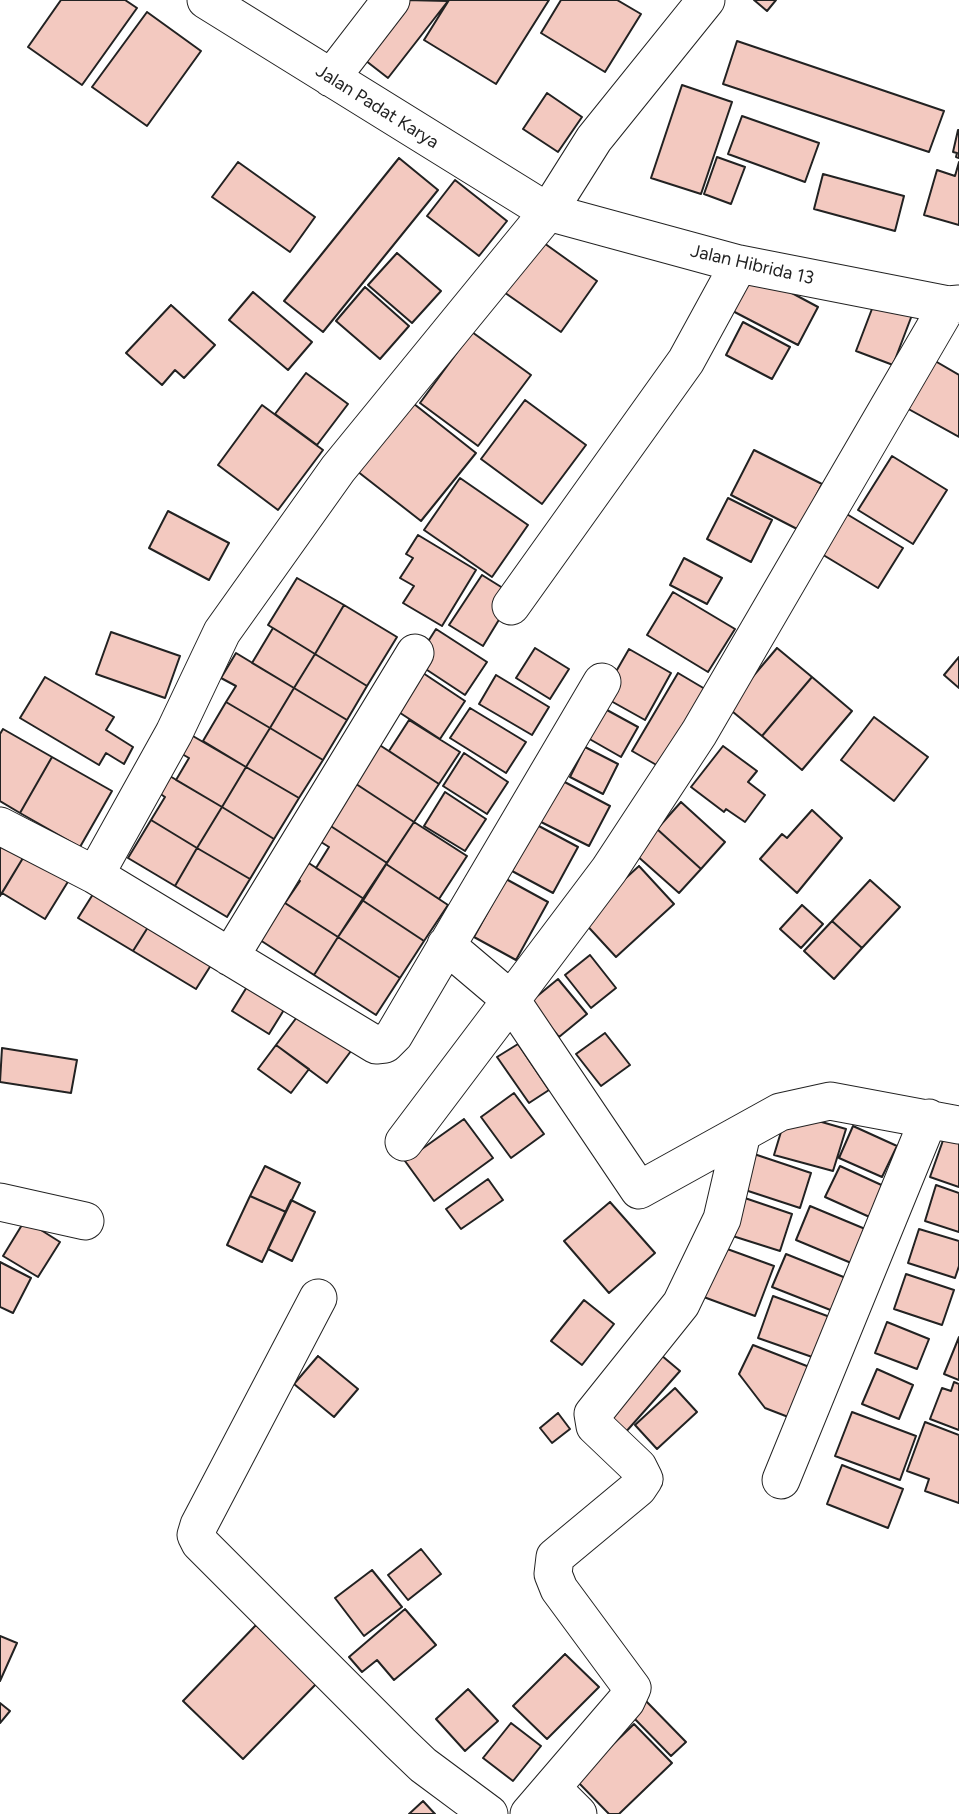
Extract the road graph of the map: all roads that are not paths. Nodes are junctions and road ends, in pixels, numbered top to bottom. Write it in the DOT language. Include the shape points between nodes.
graph roads {
  1 [pos="391,0"];
  2 [pos="706,0"];
  3 [pos="222,4"];
  4 [pos="331,78"];
  5 [pos="548,212"];
  6 [pos="739,264"];
  7 [pos="954,304"];
  8 [pos="511,606"];
  9 [pos="415,653"];
  10 [pos="602,682"];
  11 [pos="0,825"];
  12 [pos="94,875"];
  13 [pos="446,945"];
  14 [pos="230,957"];
  15 [pos="511,1000"];
  16 [pos="944,1122"];
  17 [pos="742,1133"];
  18 [pos="404,1142"];
  19 [pos="0,1202"];
  20 [pos="85,1221"];
  21 [pos="318,1298"];
  22 [pos="781,1480"];
  23 [pos="540,1801"];
  24 [pos="489,1814"];
  25 [pos="578,1814"];
  1 -- 4 [label="street"];
  2 -- 5 [label="street" via="594,139"];
  3 -- 4 [label="street, Jalan Padat Karya"];
  4 -- 5 [label="street, Jalan Padat Karya"];
  5 -- 6 [label="street, Jalan Hibrida 13"];
  5 -- 12 [label="street" via="338,469 222,632 174,733"];
  6 -- 7 [label="street, Jalan Hibrida 13"];
  6 -- 8 [label="street" via="686,361"];
  7 -- 15 [label="street" via="699,733 609,870"];
  9 -- 14 [label="street"];
  10 -- 13 [label="street"];
  11 -- 12 [label="street"];
  12 -- 14 [label="street"];
  13 -- 14 [label="street" via="394,1035 376,1045"];
  13 -- 15 [label="street"];
  15 -- 17 [label="street" via="639,1190"];
  15 -- 18 [label="street"];
  16 -- 17 [label="street" via="830,1101 780,1112"];
  16 -- 22 [label="street"];
  17 -- 23 [label="street" via="722,1219 681,1304 593,1414 595,1426 638,1467 644,1479 555,1557 553,1574 559,1589 632,1688 626,1701"];
  19 -- 20 [label="street"];
  21 -- 24 [label="street" via="196,1535 407,1750"];
  23 -- 25 [label="street"];
}
